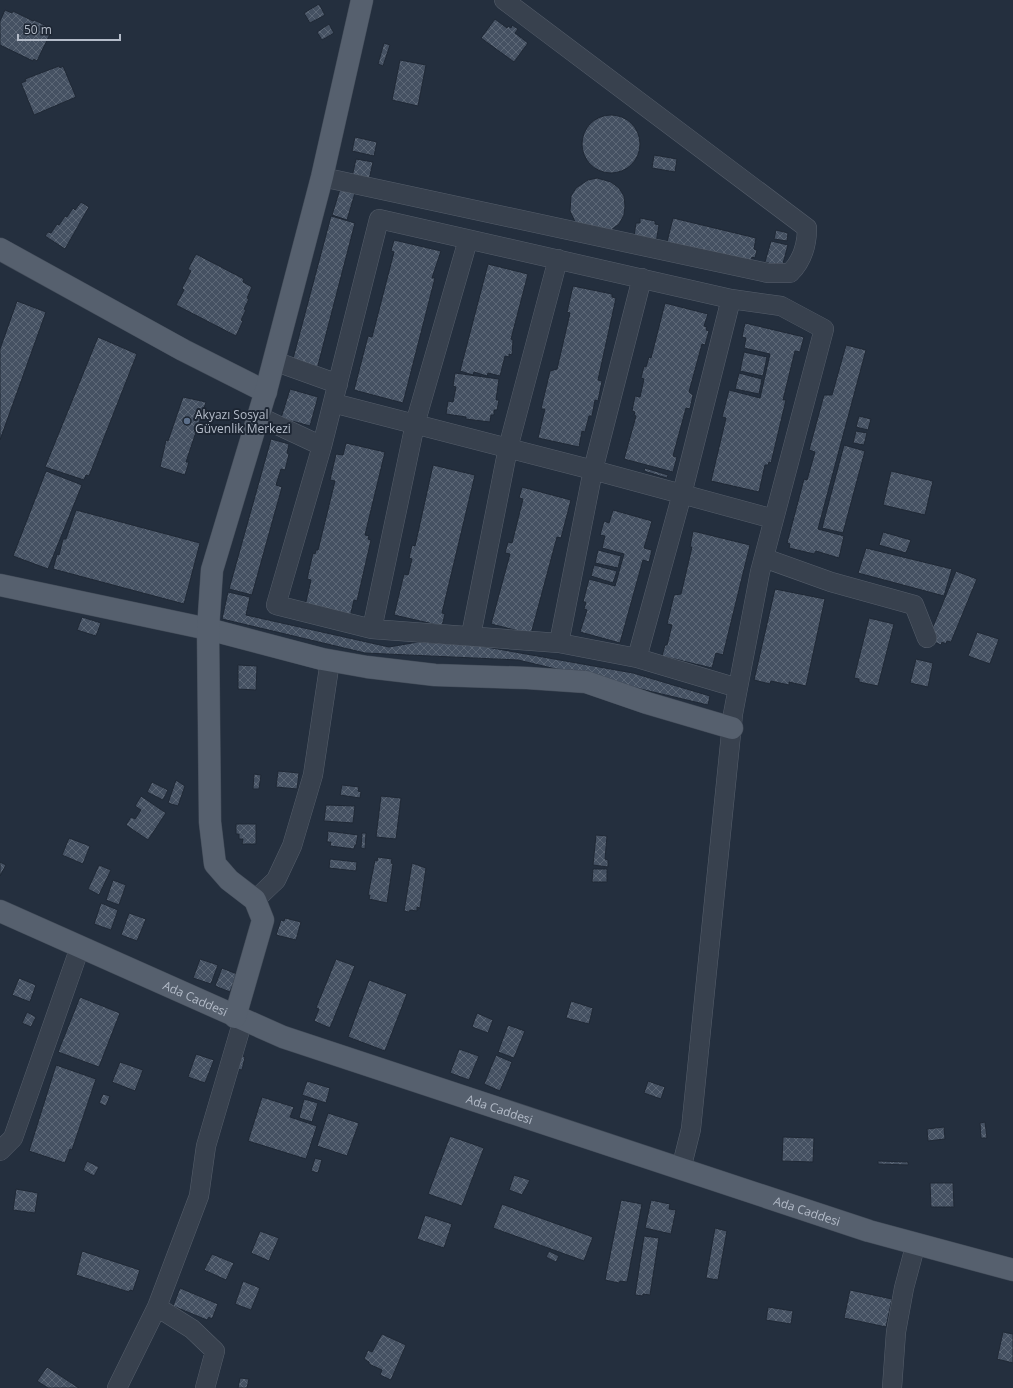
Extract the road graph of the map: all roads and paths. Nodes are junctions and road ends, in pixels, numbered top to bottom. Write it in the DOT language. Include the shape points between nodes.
graph roads {
  1 [pos="362,0"];
  2 [pos="504,0"];
  3 [pos="322,177"];
  4 [pos="468,240"];
  5 [pos="0,249"];
  6 [pos="558,260"];
  7 [pos="642,278"];
  8 [pos="731,299"];
  9 [pos="274,361"];
  10 [pos="338,384"];
  11 [pos="266,392"];
  12 [pos="334,403"];
  13 [pos="258,416"];
  14 [pos="415,424"];
  15 [pos="322,446"];
  16 [pos="508,448"];
  17 [pos="593,470"];
  18 [pos="682,494"];
  19 [pos="774,519"];
  20 [pos="764,558"];
  21 [pos="0,586"];
  22 [pos="208,629"];
  23 [pos="372,629"];
  24 [pos="471,635"];
  25 [pos="927,638"];
  26 [pos="559,643"];
  27 [pos="637,658"];
  28 [pos="330,661"];
  29 [pos="738,688"];
  30 [pos="732,728"];
  31 [pos="255,900"];
  32 [pos="0,911"];
  33 [pos="80,947"];
  34 [pos="239,1018"];
  35 [pos="0,1151"];
  36 [pos="681,1169"];
  37 [pos="916,1244"];
  38 [pos="1013,1270"];
  39 [pos="157,1307"];
  40 [pos="117,1388"];
  41 [pos="205,1388"];
  42 [pos="892,1388"];
  1 -- 3 [label="main road"];
  2 -- 3 [label="street" via="808,228 800,263 790,273 768,273"];
  3 -- 9 [label="main road"];
  4 -- 6 [label="street"];
  4 -- 10 [label="street" via="379,219"];
  4 -- 14 [label="street"];
  5 -- 11 [label="main road" via="183,350"];
  6 -- 7 [label="street"];
  6 -- 16 [label="street"];
  7 -- 8 [label="street"];
  7 -- 17 [label="street"];
  8 -- 18 [label="street"];
  8 -- 19 [label="street" via="781,306 824,329"];
  9 -- 10 [label="street"];
  9 -- 11 [label="main road"];
  10 -- 12 [label="street"];
  11 -- 13 [label="main road"];
  12 -- 14 [label="street"];
  12 -- 15 [label="street"];
  13 -- 15 [label="street"];
  13 -- 22 [label="main road" via="212,570"];
  14 -- 16 [label="street"];
  14 -- 23 [label="street"];
  15 -- 23 [label="street" via="276,605"];
  16 -- 17 [label="street"];
  16 -- 24 [label="street"];
  17 -- 18 [label="street"];
  17 -- 26 [label="street"];
  18 -- 19 [label="street"];
  18 -- 27 [label="street"];
  19 -- 20 [label="street"];
  20 -- 25 [label="street" via="830,582 914,605"];
  20 -- 29 [label="street"];
  21 -- 22 [label="main road"];
  22 -- 28 [label="main road"];
  22 -- 31 [label="main road" via="210,822 214,864 229,880"];
  23 -- 24 [label="street"];
  24 -- 26 [label="street"];
  26 -- 27 [label="street"];
  27 -- 29 [label="street"];
  28 -- 30 [label="main road" via="435,675 586,682"];
  28 -- 31 [label="street" via="313,775 292,846 276,880"];
  29 -- 30 [label="street"];
  30 -- 36 [label="street" via="692,1129"];
  31 -- 34 [label="main road" via="263,920"];
  32 -- 33 [label="main road, Ada Caddesi"];
  33 -- 34 [label="main road, Ada Caddesi"];
  33 -- 35 [label="street" via="13,1138"];
  34 -- 36 [label="main road, Ada Caddesi" via="283,1037"];
  34 -- 39 [label="street" via="206,1146 199,1196"];
  36 -- 37 [label="main road, Ada Caddesi"];
  37 -- 38 [label="main road, Ada Caddesi"];
  37 -- 42 [label="street" via="896,1332"];
  39 -- 40 [label="street"];
  39 -- 41 [label="street" via="192,1330 215,1351"];
}
